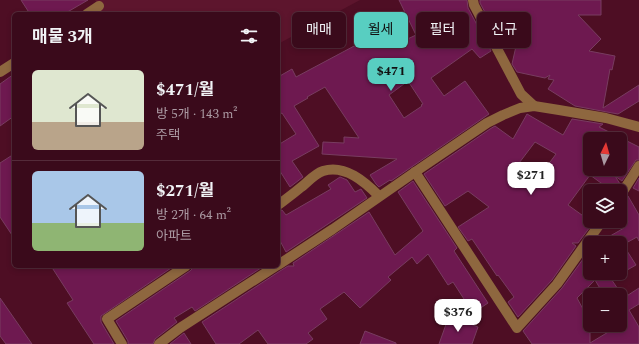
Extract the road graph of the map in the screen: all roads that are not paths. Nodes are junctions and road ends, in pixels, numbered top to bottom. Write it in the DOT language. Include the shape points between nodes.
graph roads {
  1 [pos="473,0"];
  2 [pos="99,6"];
  3 [pos="90,12"];
  4 [pos="12,64"];
  5 [pos="0,72"];
  6 [pos="534,106"];
  7 [pos="639,127"];
  8 [pos="639,166"];
  9 [pos="414,172"];
  10 [pos="627,185"];
  11 [pos="379,196"];
  12 [pos="280,204"];
  13 [pos="597,228"];
  14 [pos="280,263"];
  15 [pos="183,268"];
  16 [pos="272,268"];
  17 [pos="122,344"];
  18 [pos="159,344"];
  1 -- 6 [label="street" via="521,94"];
  2 -- 3 [label="street"];
  4 -- 5 [label="street"];
  6 -- 7 [label="street" via="606,118"];
  6 -- 9 [label="street" via="520,108 497,118"];
  8 -- 10 [label="street"];
  9 -- 11 [label="street"];
  9 -- 13 [label="street" via="517,328 557,284"];
  11 -- 12 [label="street" via="354,176 333,170 322,172"];
  11 -- 14 [label="street"];
  15 -- 17 [label="street" via="107,319"];
  16 -- 18 [label="street"];
}
